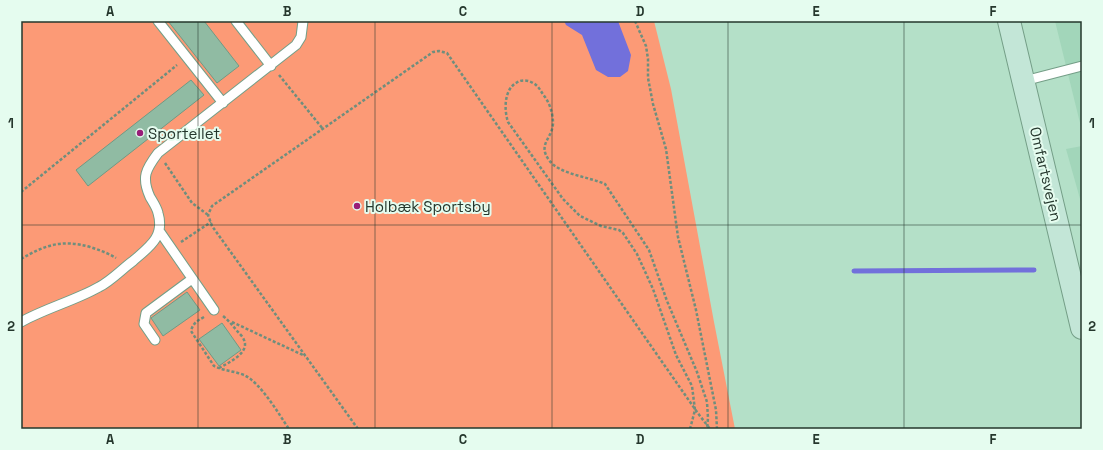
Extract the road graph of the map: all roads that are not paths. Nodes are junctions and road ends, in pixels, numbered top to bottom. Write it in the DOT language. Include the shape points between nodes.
graph roads {
  1 [pos="158,21"];
  2 [pos="236,21"];
  3 [pos="303,21"];
  4 [pos="1009,21"];
  5 [pos="271,66"];
  6 [pos="1082,66"];
  7 [pos="1024,81"];
  8 [pos="223,103"];
  9 [pos="160,232"];
  10 [pos="192,279"];
  11 [pos="214,310"];
  12 [pos="21,322"];
  13 [pos="1082,328"];
  14 [pos="155,340"];
  1 -- 8 [label="lane"];
  2 -- 5 [label="lane"];
  3 -- 5 [label="lane" via="301,37 296,45"];
  4 -- 7 [label="main road, Omfartsvejen"];
  5 -- 8 [label="lane"];
  6 -- 7 [label="lane"];
  7 -- 13 [label="main road, Omfartsvejen"];
  8 -- 9 [label="lane" via="158,153 150,163 145,174 148,192 158,214"];
  9 -- 10 [label="lane"];
  9 -- 12 [label="lane" via="150,246 101,286"];
  10 -- 11 [label="lane"];
  10 -- 14 [label="lane" via="146,313 144,324"];
}
